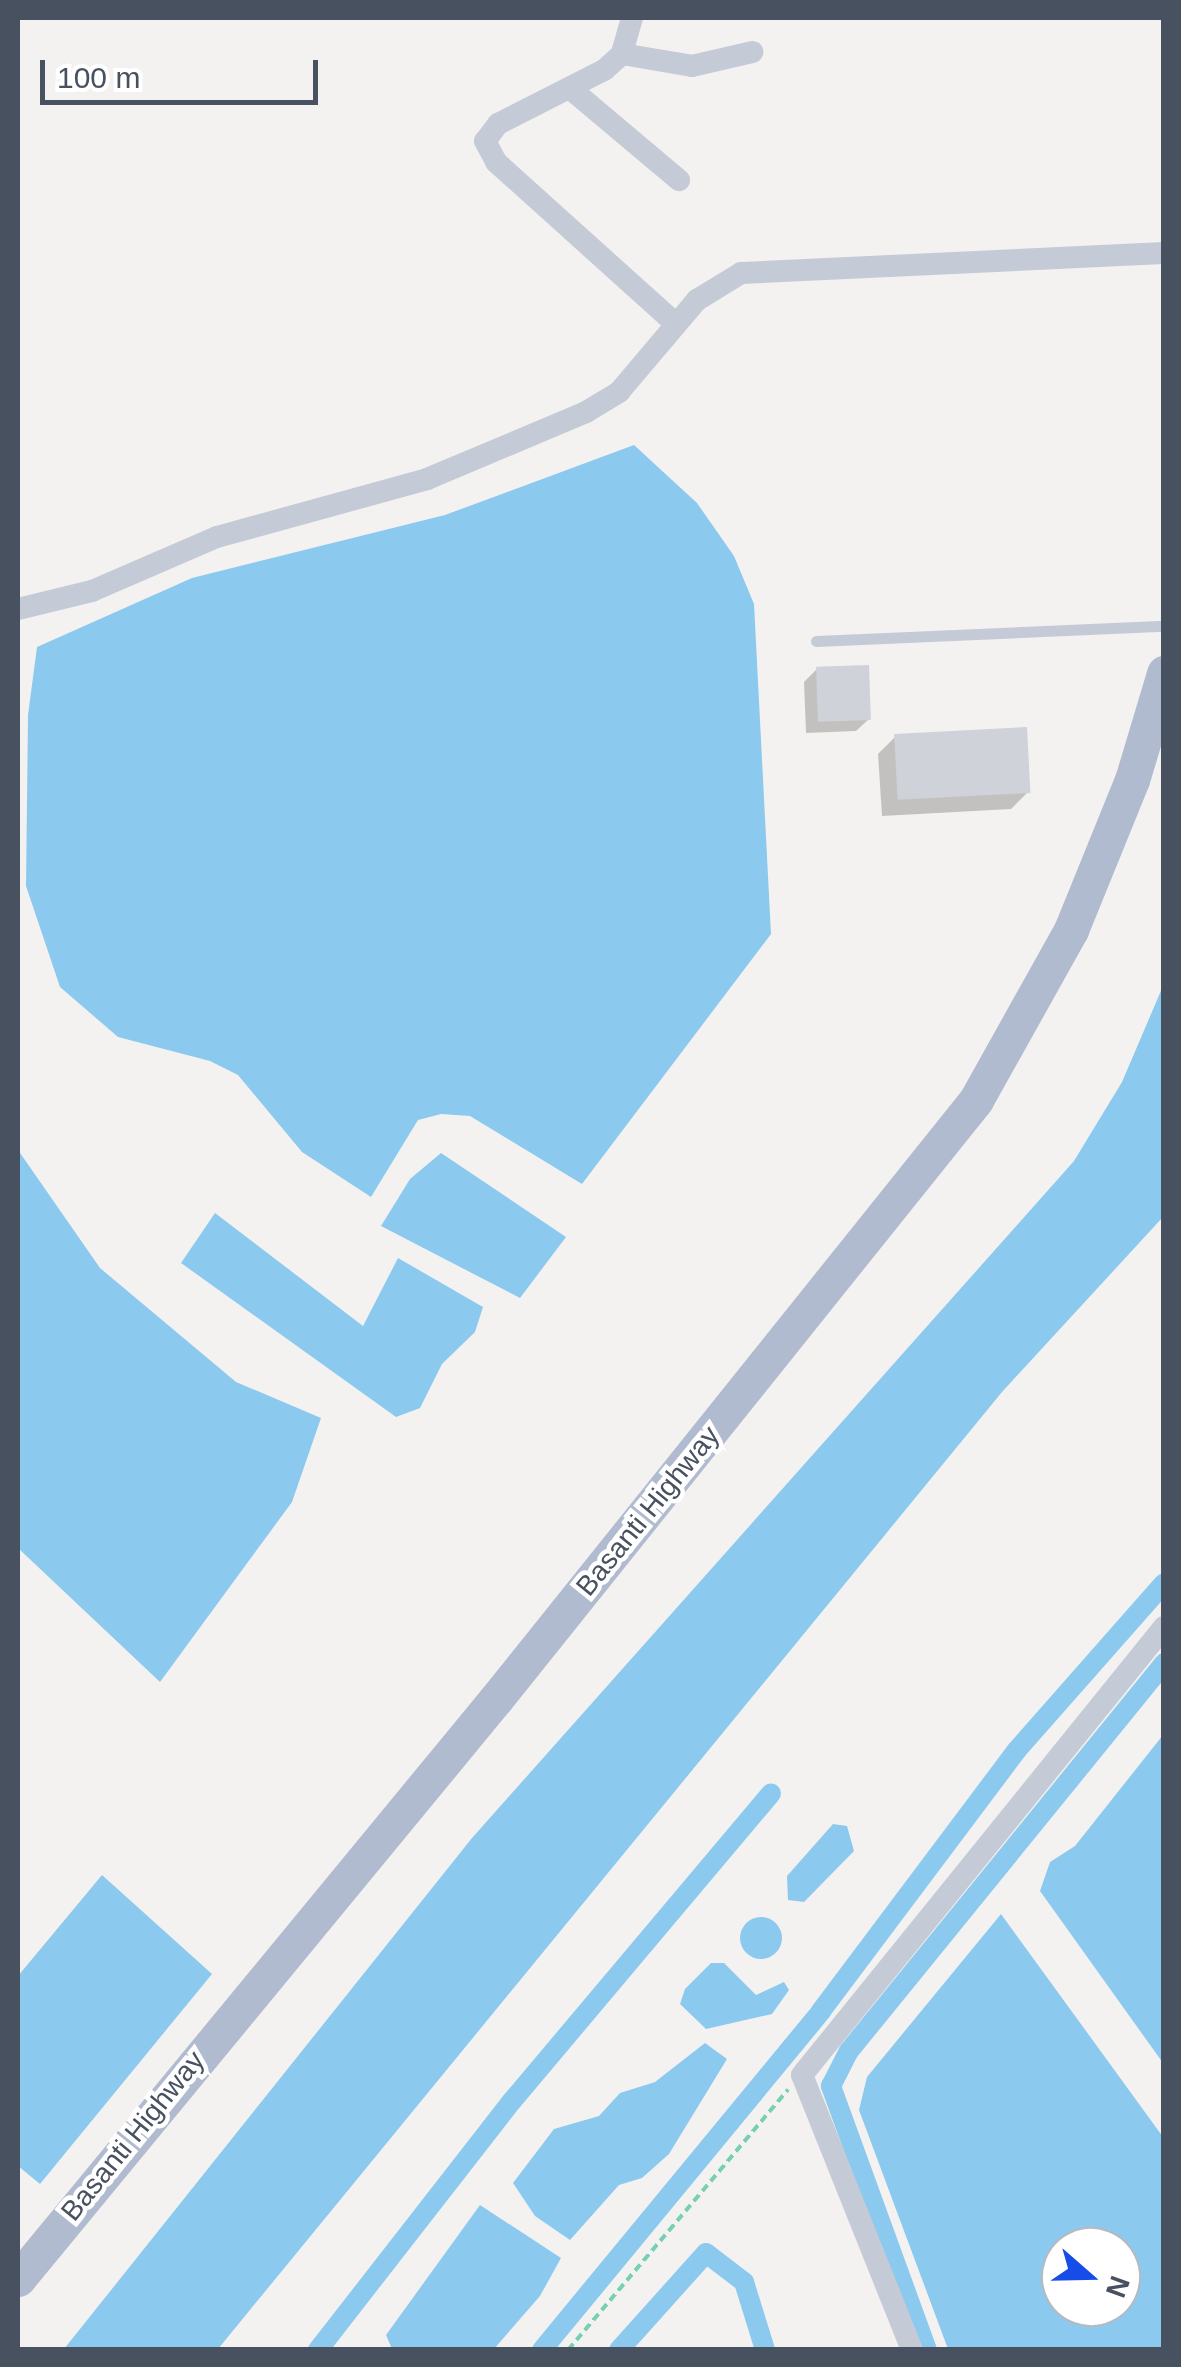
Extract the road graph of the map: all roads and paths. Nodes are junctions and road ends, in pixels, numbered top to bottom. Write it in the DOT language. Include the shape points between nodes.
graph roads {
  1 [pos="632,18"];
  2 [pos="752,52"];
  3 [pos="622,54"];
  4 [pos="572,90"];
  5 [pos="679,180"];
  6 [pos="1164,253"];
  7 [pos="675,323"];
  8 [pos="18,610"];
  9 [pos="1164,626"];
  10 [pos="816,640"];
  11 [pos="1164,673"];
  12 [pos="1164,1627"];
  13 [pos="802,2074"];
  14 [pos="18,2279"];
  15 [pos="568,2350"];
  16 [pos="912,2350"];
  1 -- 3 [label="street"];
  2 -- 3 [label="street" via="692,66"];
  3 -- 4 [label="street"];
  4 -- 5 [label="street"];
  4 -- 7 [label="street" via="498,124 485,140 489,152"];
  6 -- 7 [label="street" via="765,268 716,284"];
  7 -- 8 [label="street" via="602,404 485,457 217,537 92,592"];
  9 -- 10 [label="lane"];
  11 -- 14 [label="main road, Basanti Highway" via="1132,780 1071,930 976,1100"];
  12 -- 13 [label="street"];
  13 -- 15 [label="path"];
  13 -- 16 [label="street"];
}
